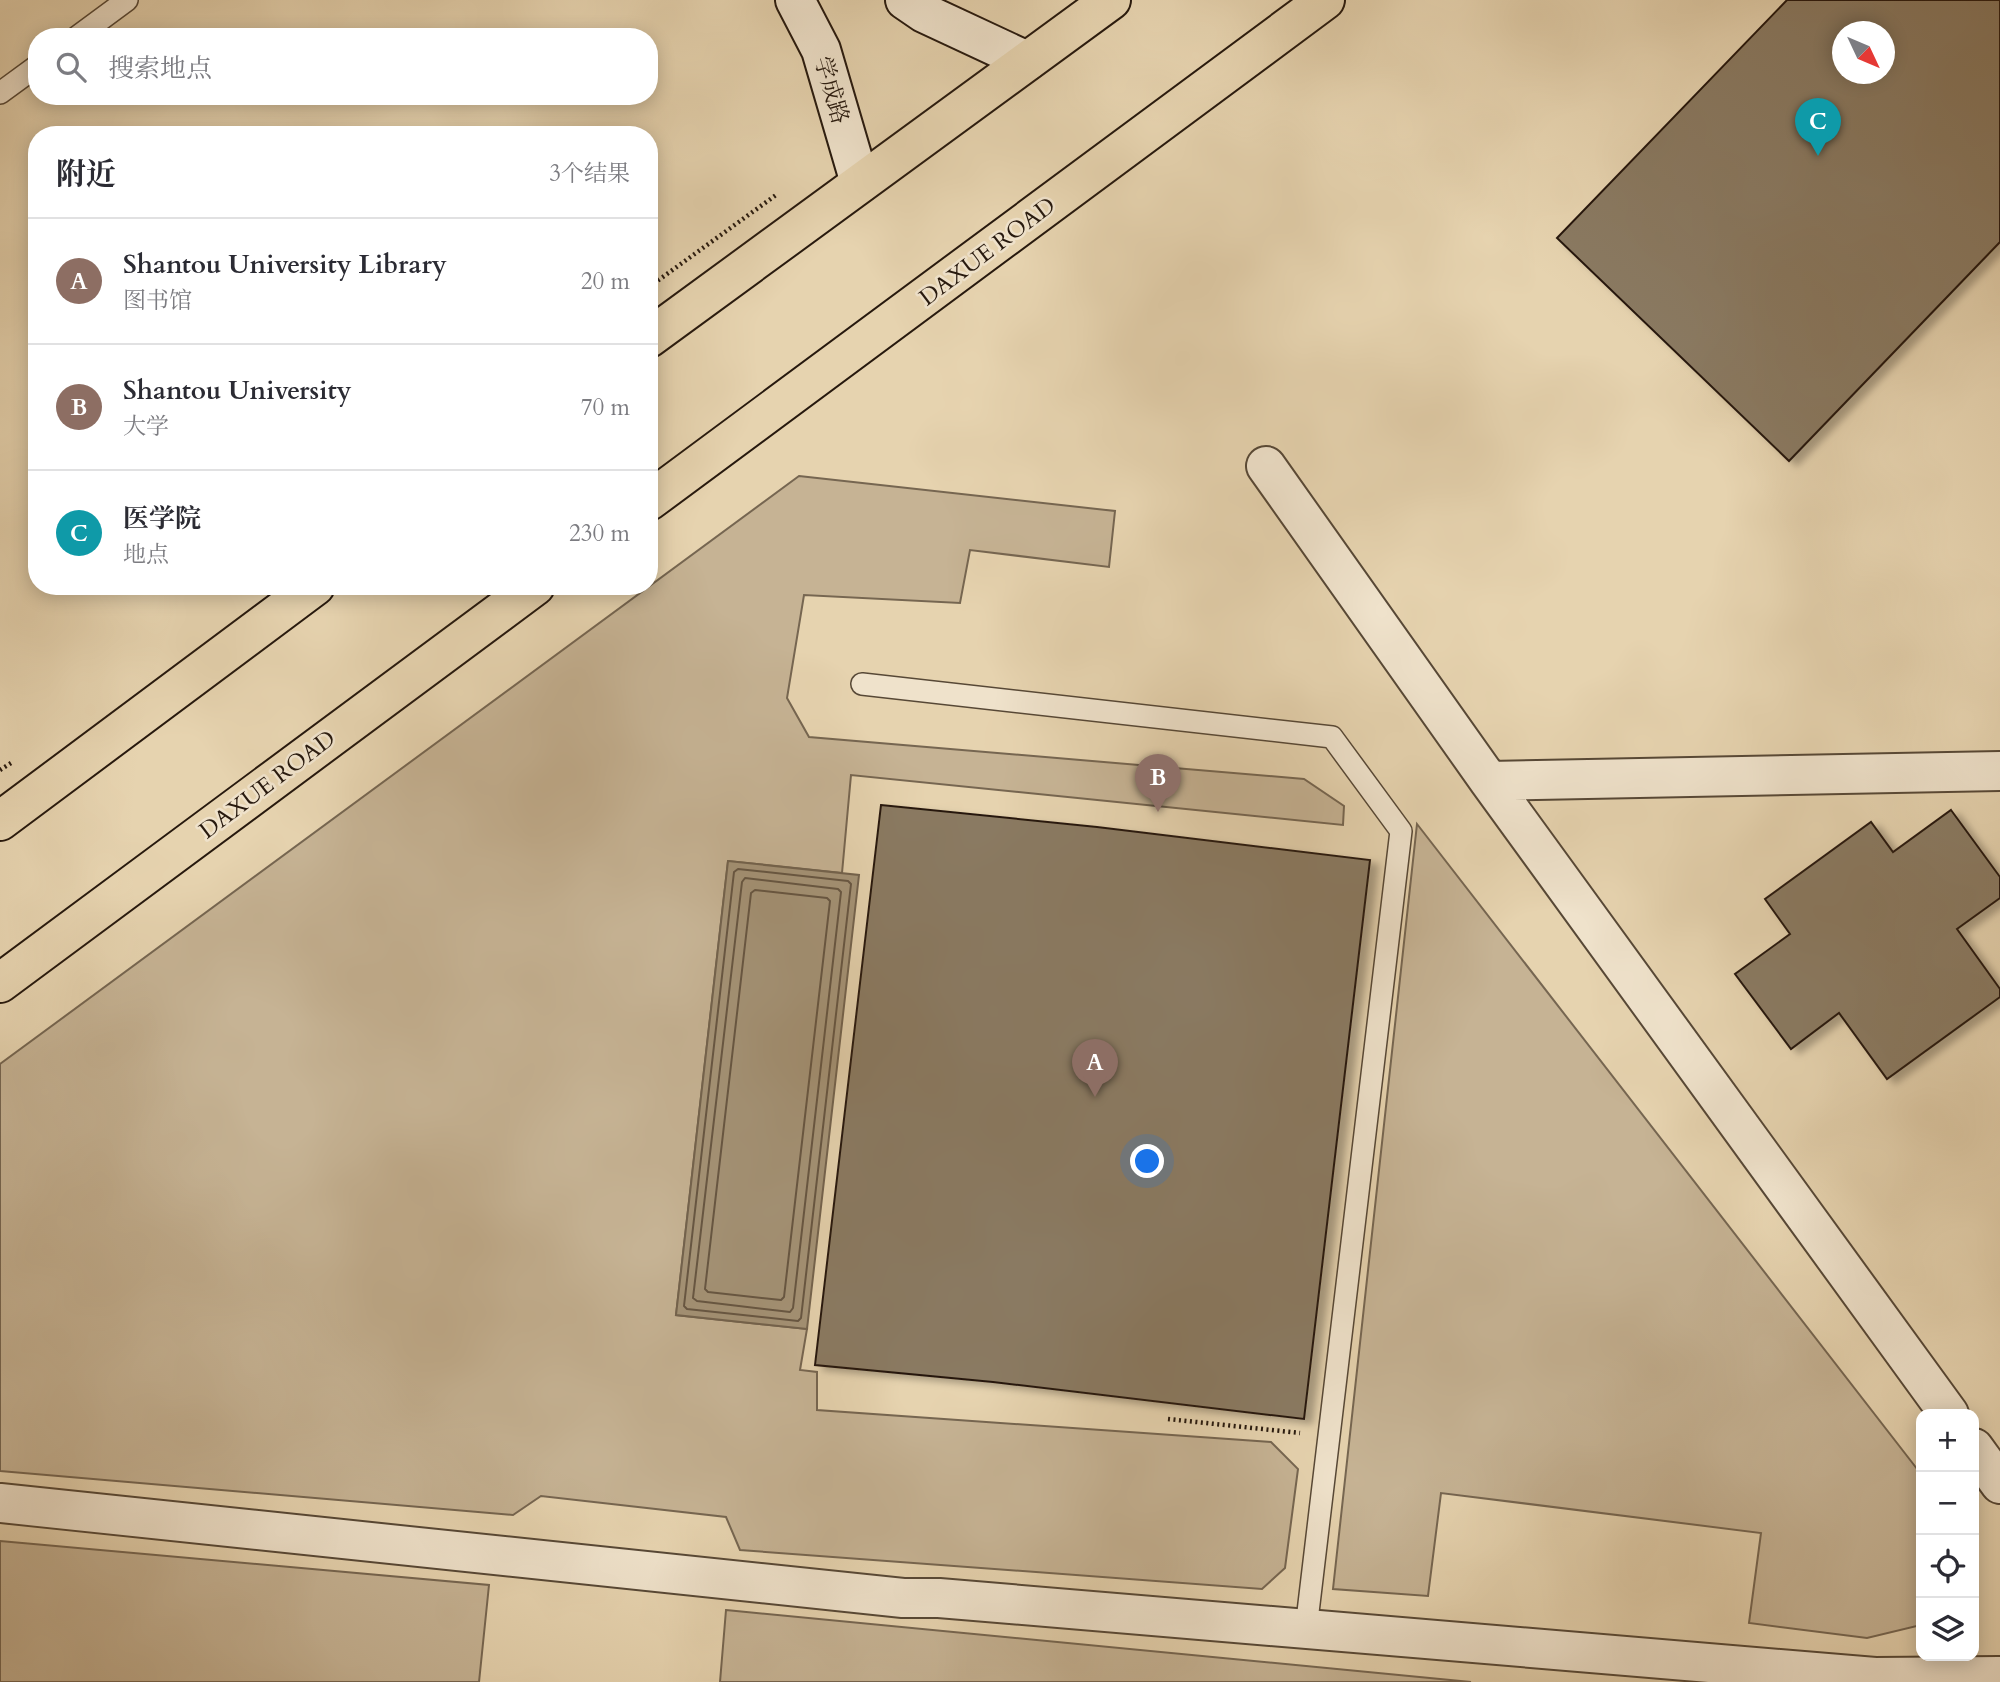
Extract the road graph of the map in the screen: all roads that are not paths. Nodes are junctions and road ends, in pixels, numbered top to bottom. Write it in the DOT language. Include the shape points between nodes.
graph roads {
  1 [pos="127,0"];
  2 [pos="795,0"];
  3 [pos="905,0"];
  4 [pos="1111,0"];
  5 [pos="1325,0"];
  6 [pos="89,28"];
  7 [pos="1027,61"];
  8 [pos="28,73"];
  9 [pos="0,93"];
  10 [pos="860,183"];
  11 [pos="658,331"];
  12 [pos="1266,466"];
  13 [pos="658,494"];
  14 [pos="303,595"];
  15 [pos="523,595"];
  16 [pos="862,684"];
  17 [pos="2000,771"];
  18 [pos="1489,780"];
  19 [pos="0,821"];
  20 [pos="0,983"];
  21 [pos="1945,1409"];
  22 [pos="1979,1455"];
  23 [pos="2000,1485"];
  24 [pos="0,1503"];
  25 [pos="1306,1629"];
  26 [pos="2000,1676"];
  27 [pos="1872,1680"];
  1 -- 6 [label="lane"];
  2 -- 10 [label="street, 学成路" via="821,50"];
  3 -- 7 [label="street"];
  4 -- 7 [label="highway"];
  5 -- 13 [label="highway, DAXUE ROAD"];
  7 -- 10 [label="highway"];
  8 -- 9 [label="lane"];
  10 -- 11 [label="highway"];
  12 -- 18 [label="street"];
  14 -- 19 [label="highway"];
  15 -- 20 [label="highway, DAXUE ROAD"];
  16 -- 25 [label="lane" via="1332,737 1401,831"];
  17 -- 18 [label="street"];
  18 -- 21 [label="street"];
  22 -- 23 [label="street"];
  24 -- 25 [label="street" via="903,1598"];
  25 -- 27 [label="street"];
  26 -- 27 [label="street"];
}
